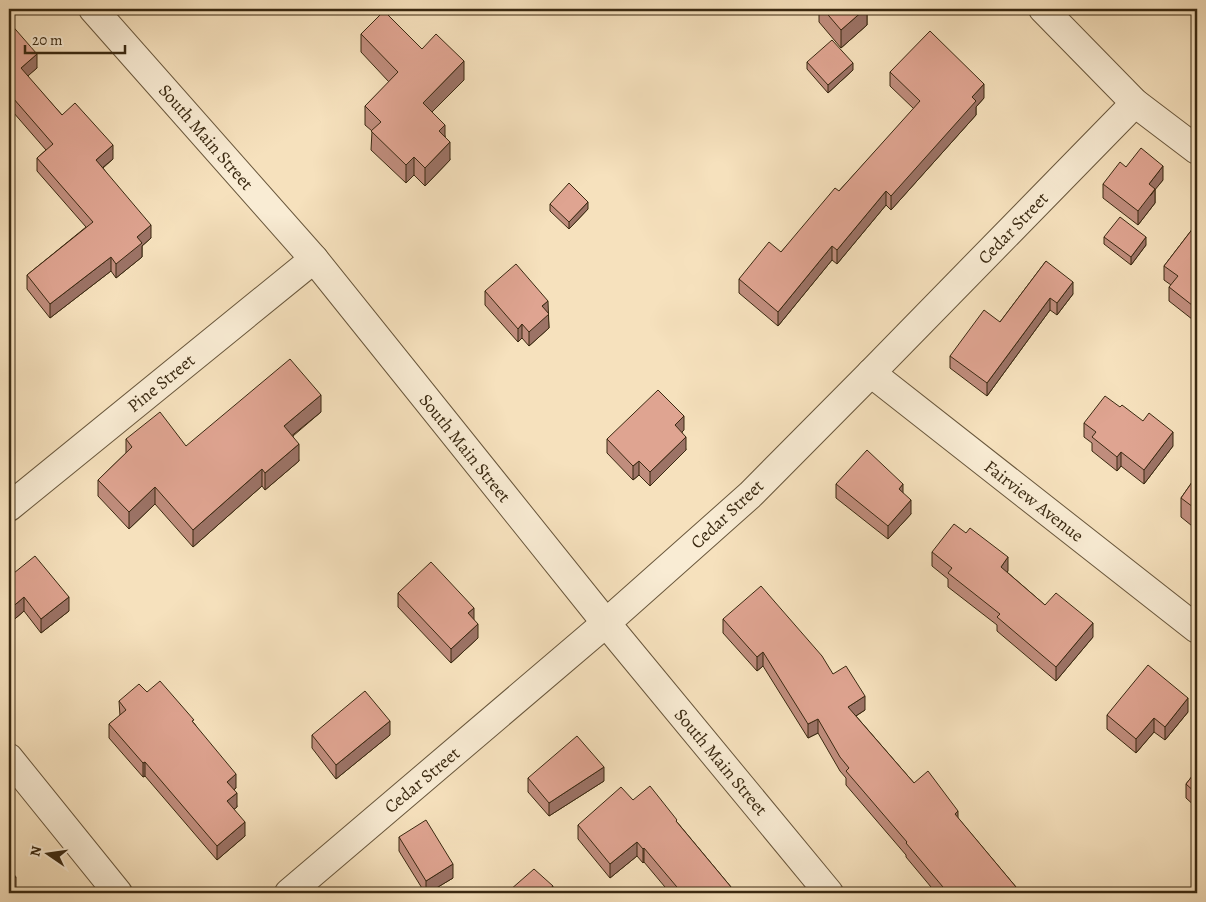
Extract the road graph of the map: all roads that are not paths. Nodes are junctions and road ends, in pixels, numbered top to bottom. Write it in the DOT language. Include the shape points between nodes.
graph roads {
  1 [pos="93,9"];
  2 [pos="1043,9"];
  3 [pos="1135,103"];
  4 [pos="1197,150"];
  5 [pos="314,260"];
  6 [pos="871,374"];
  7 [pos="9,507"];
  8 [pos="606,623"];
  9 [pos="1197,629"];
  10 [pos="9,758"];
  11 [pos="118,893"];
  12 [pos="289,893"];
  13 [pos="830,893"];
  1 -- 5 [label="street, South Main Street"];
  2 -- 3 [label="street"];
  3 -- 4 [label="street"];
  3 -- 6 [label="street, Cedar Street"];
  5 -- 7 [label="street, Pine Street"];
  5 -- 8 [label="street, South Main Street"];
  6 -- 8 [label="street, Cedar Street" via="750,495"];
  6 -- 9 [label="street, Fairview Avenue"];
  8 -- 12 [label="street, Cedar Street"];
  8 -- 13 [label="street, South Main Street"];
  10 -- 11 [label="street"];
}
